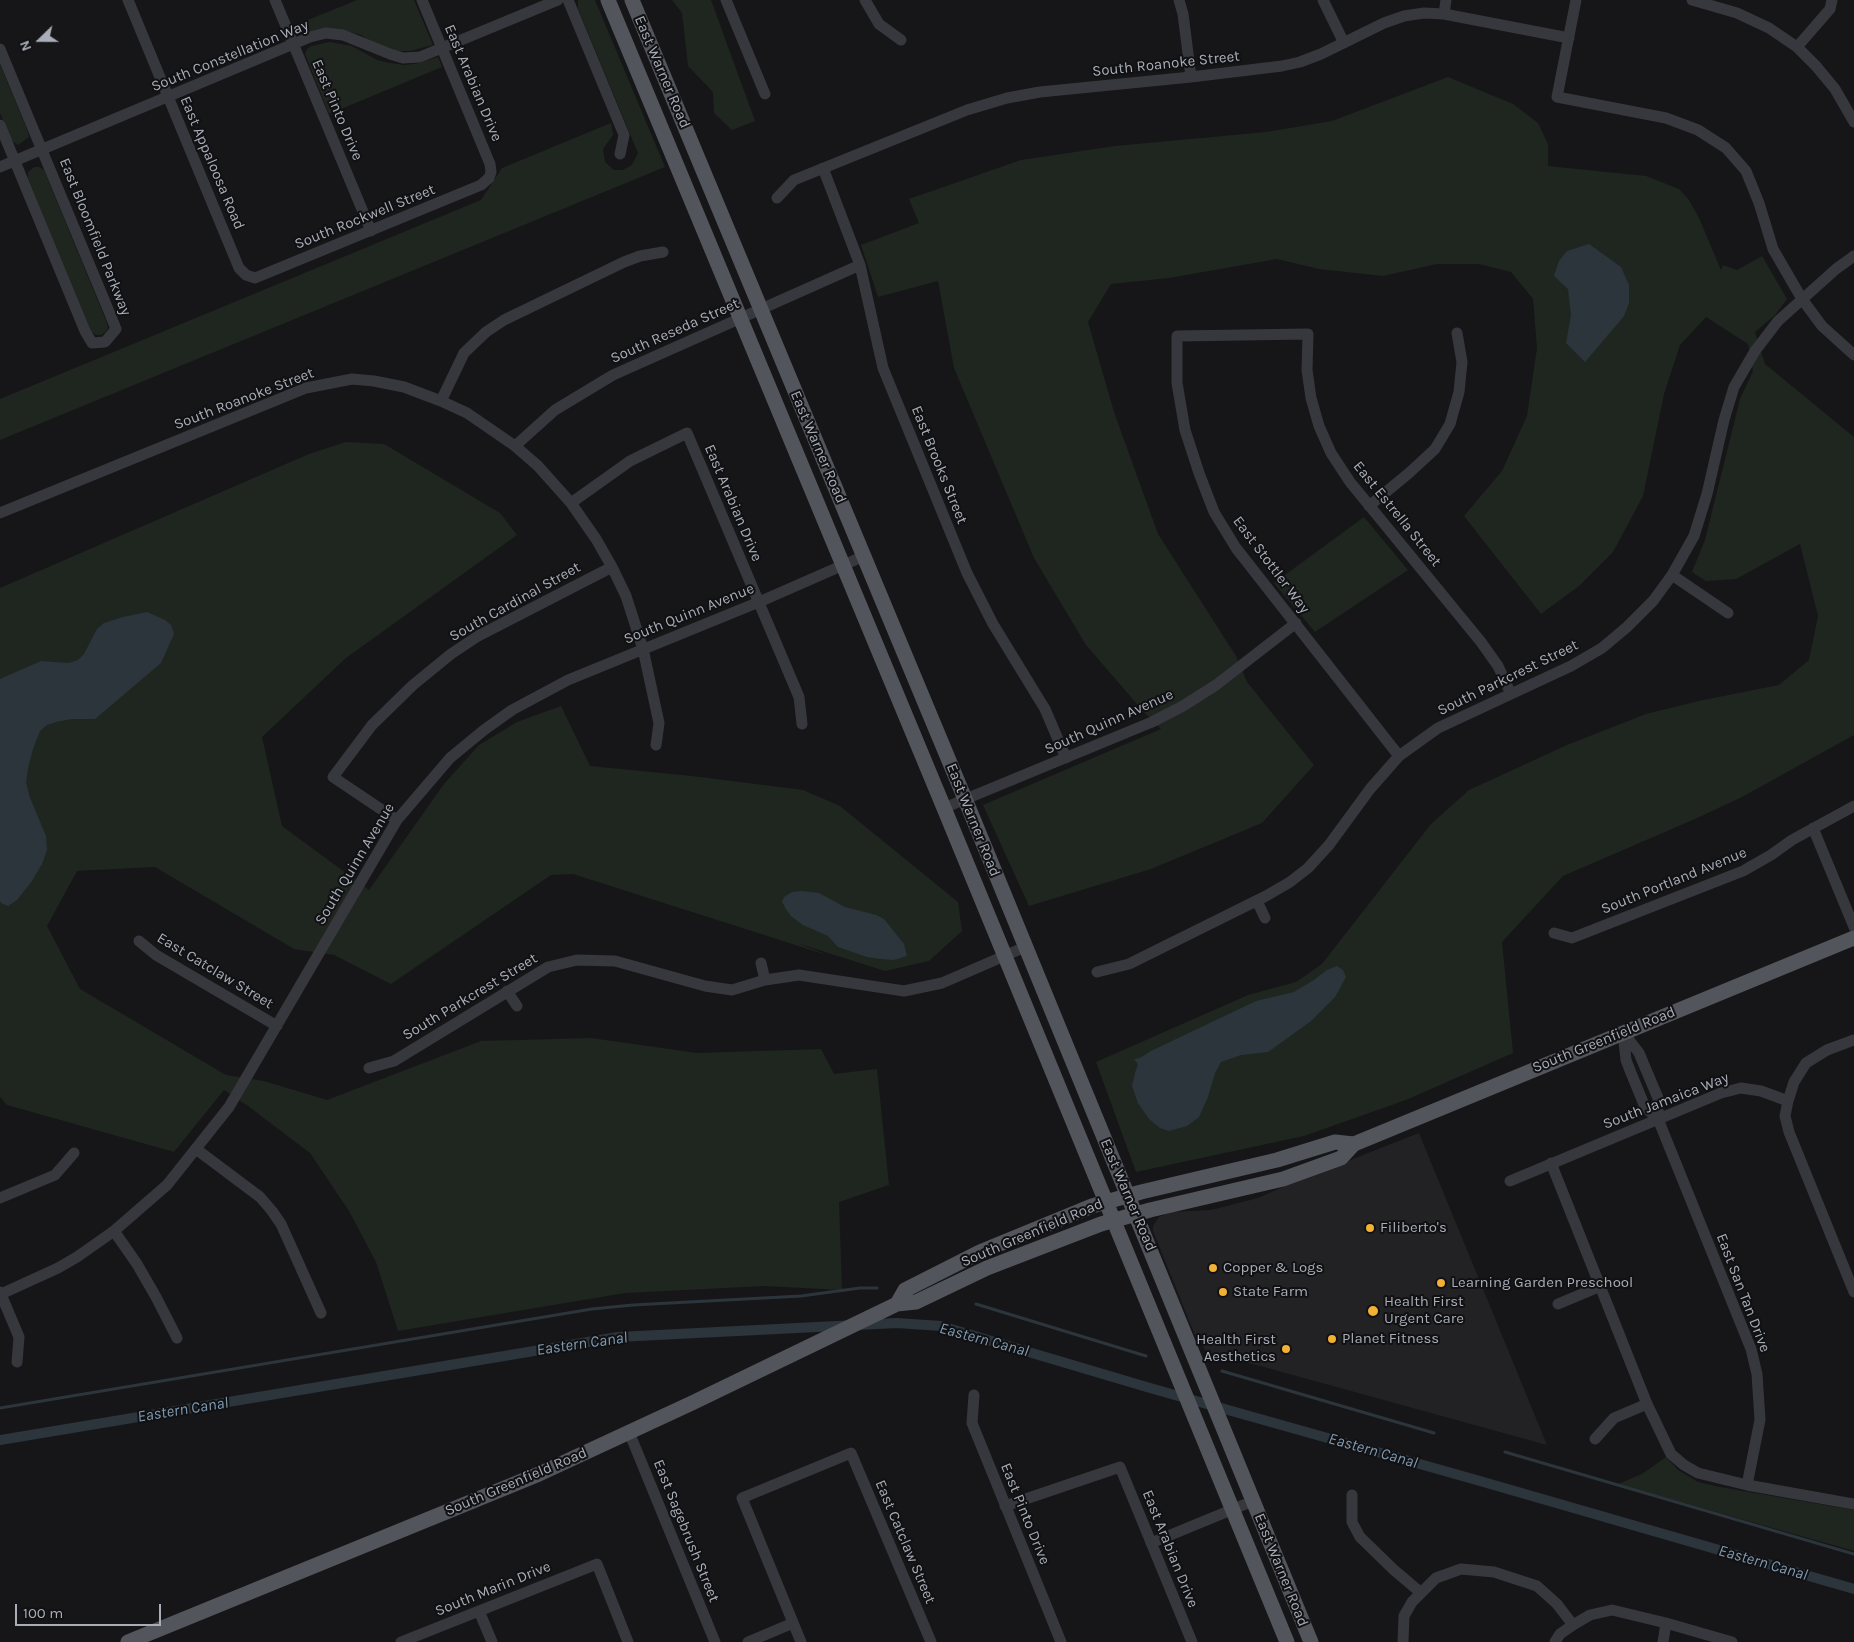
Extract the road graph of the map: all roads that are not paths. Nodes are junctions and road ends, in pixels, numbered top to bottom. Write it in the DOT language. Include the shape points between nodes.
graph roads {
  1 [pos="128,0"];
  2 [pos="275,0"];
  3 [pos="422,0"];
  4 [pos="558,0"];
  5 [pos="568,0"];
  6 [pos="608,0"];
  7 [pos="632,0"];
  8 [pos="726,0"];
  9 [pos="865,0"];
  10 [pos="1179,0"];
  11 [pos="1323,0"];
  12 [pos="1446,0"];
  13 [pos="1576,0"];
  14 [pos="1696,0"];
  15 [pos="1832,0"];
  16 [pos="1444,14"];
  17 [pos="1569,38"];
  18 [pos="901,40"];
  19 [pos="1344,43"];
  20 [pos="294,44"];
  21 [pos="442,48"];
  22 [pos="1796,48"];
  23 [pos="0,49"];
  24 [pos="1191,77"];
  25 [pos="765,94"];
  26 [pos="169,98"];
  27 [pos="1854,122"];
  28 [pos="0,125"];
  29 [pos="42,149"];
  30 [pos="620,154"];
  31 [pos="15,161"];
  32 [pos="0,167"];
  33 [pos="823,168"];
  34 [pos="489,178"];
  35 [pos="777,198"];
  36 [pos="371,231"];
  37 [pos="663,252"];
  38 [pos="1854,256"];
  39 [pos="860,265"];
  40 [pos="250,277"];
  41 [pos="1802,299"];
  42 [pos="760,309"];
  43 [pos="740,318"];
  44 [pos="1457,333"];
  45 [pos="1308,334"];
  46 [pos="1854,355"];
  47 [pos="441,401"];
  48 [pos="515,446"];
  49 [pos="571,503"];
  50 [pos="1369,506"];
  51 [pos="0,513"];
  52 [pos="864,556"];
  53 [pos="843,564"];
  54 [pos="612,567"];
  55 [pos="1672,575"];
  56 [pos="759,602"];
  57 [pos="1728,612"];
  58 [pos="1296,623"];
  59 [pos="644,649"];
  60 [pos="1511,694"];
  61 [pos="802,724"];
  62 [pos="656,745"];
  63 [pos="1399,756"];
  64 [pos="1066,758"];
  65 [pos="965,799"];
  66 [pos="1854,806"];
  67 [pos="944,808"];
  68 [pos="397,820"];
  69 [pos="1813,828"];
  70 [pos="1257,900"];
  71 [pos="1265,918"];
  72 [pos="1854,927"];
  73 [pos="1554,933"];
  74 [pos="1854,938"];
  75 [pos="139,941"];
  76 [pos="1025,948"];
  77 [pos="1005,956"];
  78 [pos="761,963"];
  79 [pos="1096,972"];
  80 [pos="765,980"];
  81 [pos="507,991"];
  82 [pos="516,1006"];
  83 [pos="277,1026"];
  84 [pos="1623,1032"];
  85 [pos="1854,1040"];
  86 [pos="369,1068"];
  87 [pos="1788,1101"];
  88 [pos="1658,1119"];
  89 [pos="1354,1144"];
  90 [pos="196,1150"];
  91 [pos="74,1153"];
  92 [pos="1551,1163"];
  93 [pos="1510,1181"];
  94 [pos="1128,1196"];
  95 [pos="0,1198"];
  96 [pos="1106,1202"];
  97 [pos="1136,1214"];
  98 [pos="1114,1220"];
  99 [pos="114,1232"];
  100 [pos="1601,1286"];
  101 [pos="1854,1292"];
  102 [pos="0,1293"];
  103 [pos="896,1304"];
  104 [pos="1558,1304"];
  105 [pos="321,1313"];
  106 [pos="177,1338"];
  107 [pos="17,1362"];
  108 [pos="974,1395"];
  109 [pos="1647,1404"];
  110 [pos="629,1432"];
  111 [pos="1595,1439"];
  112 [pos="1748,1485"];
  113 [pos="1352,1495"];
  114 [pos="1253,1501"];
  115 [pos="1854,1504"];
  116 [pos="1005,1506"];
  117 [pos="1232,1509"];
  118 [pos="1151,1543"];
  119 [pos="1420,1592"];
  120 [pos="479,1611"];
  121 [pos="793,1623"];
  122 [pos="1666,1623"];
  123 [pos="1573,1625"];
  124 [pos="128,1642"];
  125 [pos="401,1642"];
  126 [pos="492,1642"];
  127 [pos="628,1642"];
  128 [pos="715,1642"];
  129 [pos="748,1642"];
  130 [pos="801,1642"];
  131 [pos="931,1642"];
  132 [pos="1060,1642"];
  133 [pos="1192,1642"];
  134 [pos="1287,1642"];
  135 [pos="1311,1642"];
  136 [pos="1403,1642"];
  137 [pos="1555,1642"];
  138 [pos="1662,1642"];
  139 [pos="1732,1642"];
  1 -- 26 [label="street, East Appaloosa Road"];
  2 -- 20 [label="street, East Pinto Drive"];
  3 -- 21 [label="street, East Arabian Drive"];
  4 -- 21 [label="street, South Constellation Way"];
  5 -- 30 [label="street" via="624,135"];
  6 -- 43 [label="main road, East Warner Road"];
  7 -- 42 [label="main road, East Warner Road"];
  8 -- 25 [label="street"];
  9 -- 18 [label="street" via="879,24"];
  10 -- 24 [label="street"];
  11 -- 19 [label="street"];
  12 -- 16 [label="street"];
  13 -- 17 [label="street"];
  14 -- 22 [label="street" via="1737,13 1769,28"];
  15 -- 22 [label="street" via="1830,9"];
  16 -- 17 [label="street, South Roanoke Street"];
  16 -- 19 [label="street, South Roanoke Street" via="1404,16"];
  17 -- 41 [label="street" via="1557,97 1666,118 1698,130 1726,148 1746,171 1773,249"];
  19 -- 24 [label="street, South Roanoke Street" via="1300,62"];
  20 -- 21 [label="street, South Constellation Way" via="326,33 359,40 374,49 403,58 420,57"];
  20 -- 26 [label="street, South Constellation Way"];
  20 -- 36 [label="street, East Pinto Drive"];
  21 -- 34 [label="street, East Arabian Drive" via="490,164"];
  22 -- 27 [label="street" via="1816,66"];
  23 -- 29 [label="street, East Bloomfield Parkway"];
  24 -- 33 [label="street, South Roanoke Street" via="1007,98 967,110"];
  26 -- 29 [label="street, South Constellation Way"];
  26 -- 40 [label="street, East Appaloosa Road" via="239,268"];
  28 -- 31 [label="street, East Bloomfield Parkway"];
  29 -- 31 [label="street, South Constellation Way"];
  29 -- 31 [label="street, East Bloomfield Parkway" via="116,329 105,342 92,343 84,331"];
  31 -- 32 [label="street, South Constellation Way"];
  33 -- 35 [label="street, South Roanoke Street" via="794,180"];
  33 -- 39 [label="street, East Brooks Street"];
  34 -- 36 [label="street, South Rockwell Street" via="481,185"];
  36 -- 40 [label="street, South Rockwell Street" via="258,277"];
  37 -- 47 [label="street" via="624,262 504,320 486,332 464,354"];
  38 -- 41 [label="street, South Parkcrest Street"];
  39 -- 42 [label="street, South Reseda Street"];
  39 -- 64 [label="street, East Brooks Street" via="884,368 967,573 993,624 1045,709"];
  41 -- 46 [label="street" via="1822,326"];
  41 -- 55 [label="street, South Parkcrest Street" via="1778,321 1734,387 1694,536"];
  42 -- 43 [label="street, South Reseda Street"];
  42 -- 52 [label="main road, East Warner Road"];
  43 -- 48 [label="street, South Reseda Street" via="594,386 556,410"];
  43 -- 53 [label="main road, East Warner Road"];
  44 -- 50 [label="street" via="1462,362 1459,392 1450,424 1435,448"];
  45 -- 50 [label="street, East Estrella Street" via="1306,370 1319,426 1350,482"];
  45 -- 58 [label="street, East Stottler Way" via="1177,336 1177,383 1185,430 1214,512 1236,548"];
  47 -- 48 [label="street" via="467,413"];
  47 -- 51 [label="street, South Roanoke Street" via="404,387 374,381 352,379 306,388"];
  48 -- 49 [label="street"];
  49 -- 54 [label="street"];
  49 -- 56 [label="street, East Arabian Drive" via="630,461 687,433"];
  50 -- 60 [label="street, East Estrella Street" via="1481,642 1498,666"];
  52 -- 53 [label="street, South Quinn Avenue"];
  52 -- 65 [label="main road, East Warner Road"];
  53 -- 56 [label="street, South Quinn Avenue"];
  53 -- 67 [label="main road, East Warner Road"];
  54 -- 59 [label="street"];
  54 -- 68 [label="street, South Cardinal Street" via="478,636 413,685 372,724 333,777"];
  55 -- 57 [label="street"];
  55 -- 60 [label="street, South Parkcrest Street" via="1653,601 1602,648"];
  56 -- 59 [label="street, South Quinn Avenue"];
  56 -- 61 [label="street, East Arabian Drive" via="798,698"];
  58 -- 63 [label="street, East Stottler Way"];
  58 -- 64 [label="street, South Quinn Avenue" via="1216,685 1183,706"];
  59 -- 62 [label="street" via="659,723"];
  59 -- 68 [label="street, South Quinn Avenue" via="568,680 512,710 450,758"];
  60 -- 63 [label="street, South Parkcrest Street" via="1438,728"];
  63 -- 70 [label="street, South Parkcrest Street" via="1308,868"];
  64 -- 65 [label="street, South Quinn Avenue"];
  65 -- 67 [label="street, South Quinn Avenue"];
  65 -- 76 [label="main road, East Warner Road"];
  66 -- 69 [label="street, South Portland Avenue"];
  67 -- 77 [label="main road, East Warner Road"];
  68 -- 83 [label="street, South Quinn Avenue"];
  69 -- 72 [label="street"];
  69 -- 73 [label="street, South Portland Avenue" via="1744,871 1572,938"];
  70 -- 71 [label="street"];
  70 -- 79 [label="street, South Parkcrest Street" via="1129,964"];
  74 -- 84 [label="main road, South Greenfield Road"];
  75 -- 83 [label="street, East Catclaw Street" via="156,955"];
  76 -- 77 [label="street, South Parkcrest Street"];
  76 -- 94 [label="main road, East Warner Road"];
  77 -- 80 [label="street, South Parkcrest Street" via="942,983 904,991 799,975"];
  77 -- 96 [label="main road, East Warner Road"];
  78 -- 80 [label="street"];
  80 -- 81 [label="street, South Parkcrest Street" via="732,990 705,986 615,961 577,960 548,967"];
  81 -- 82 [label="street"];
  81 -- 86 [label="street, South Parkcrest Street" via="394,1061"];
  83 -- 90 [label="street, South Quinn Avenue" via="229,1107"];
  84 -- 88 [label="street, East San Tan Drive" via="1631,1073 1645,1106"];
  84 -- 89 [label="main road, South Greenfield Road"];
  85 -- 87 [label="street" via="1827,1050 1806,1063 1794,1082"];
  87 -- 88 [label="street, South Jamaica Way" via="1761,1090 1741,1088 1721,1092"];
  87 -- 101 [label="street" via="1789,1132"];
  88 -- 92 [label="street, South Jamaica Way"];
  88 -- 112 [label="street, East San Tan Drive" via="1751,1350 1757,1374 1760,1420"];
  89 -- 94 [label="main road, South Greenfield Road" via="1336,1142 1277,1160"];
  89 -- 97 [label="main road, South Greenfield Road" via="1341,1158 1283,1179"];
  90 -- 99 [label="street, South Quinn Avenue" via="166,1185"];
  90 -- 105 [label="street" via="260,1197 272,1210"];
  91 -- 95 [label="street" via="55,1175"];
  92 -- 93 [label="street, South Jamaica Way"];
  92 -- 100 [label="street"];
  94 -- 96 [label="main road, South Greenfield Road"];
  94 -- 97 [label="main road, East Warner Road"];
  96 -- 98 [label="main road, East Warner Road"];
  96 -- 103 [label="main road, South Greenfield Road" via="980,1252 905,1290"];
  97 -- 98 [label="main road, South Greenfield Road"];
  97 -- 114 [label="main road, East Warner Road"];
  98 -- 103 [label="main road, South Greenfield Road" via="987,1268 916,1302"];
  98 -- 117 [label="main road, East Warner Road"];
  99 -- 102 [label="street, South Quinn Avenue" via="58,1268"];
  99 -- 106 [label="street" via="137,1264"];
  100 -- 104 [label="street"];
  100 -- 109 [label="street"];
  102 -- 107 [label="street" via="19,1337"];
  103 -- 110 [label="main road, South Greenfield Road"];
  108 -- 116 [label="street, East Pinto Drive" via="972,1423"];
  109 -- 111 [label="street" via="1614,1418"];
  109 -- 112 [label="street" via="1671,1454 1684,1465 1698,1473"];
  110 -- 124 [label="main road, South Greenfield Road" via="530,1478"];
  110 -- 128 [label="street, East Sagebrush Street"];
  112 -- 115 [label="street"];
  113 -- 119 [label="street" via="1352,1522 1360,1537"];
  114 -- 117 [label="street"];
  114 -- 135 [label="main road, East Warner Road"];
  116 -- 118 [label="street, East Arabian Drive" via="1120,1467"];
  116 -- 132 [label="street, East Pinto Drive"];
  117 -- 118 [label="street"];
  117 -- 134 [label="main road, East Warner Road"];
  118 -- 133 [label="street, East Arabian Drive"];
  119 -- 123 [label="street" via="1436,1578 1461,1569 1494,1572 1537,1586"];
  119 -- 136 [label="street" via="1404,1616"];
  120 -- 125 [label="street, South Marin Drive"];
  120 -- 126 [label="street"];
  120 -- 127 [label="street, South Marin Drive" via="596,1564"];
  121 -- 129 [label="street"];
  121 -- 130 [label="street"];
  121 -- 131 [label="street, East Catclaw Street" via="742,1498 852,1453"];
  122 -- 123 [label="street" via="1612,1610 1590,1615"];
  122 -- 138 [label="street"];
  122 -- 139 [label="street"];
  123 -- 137 [label="street"];
}
